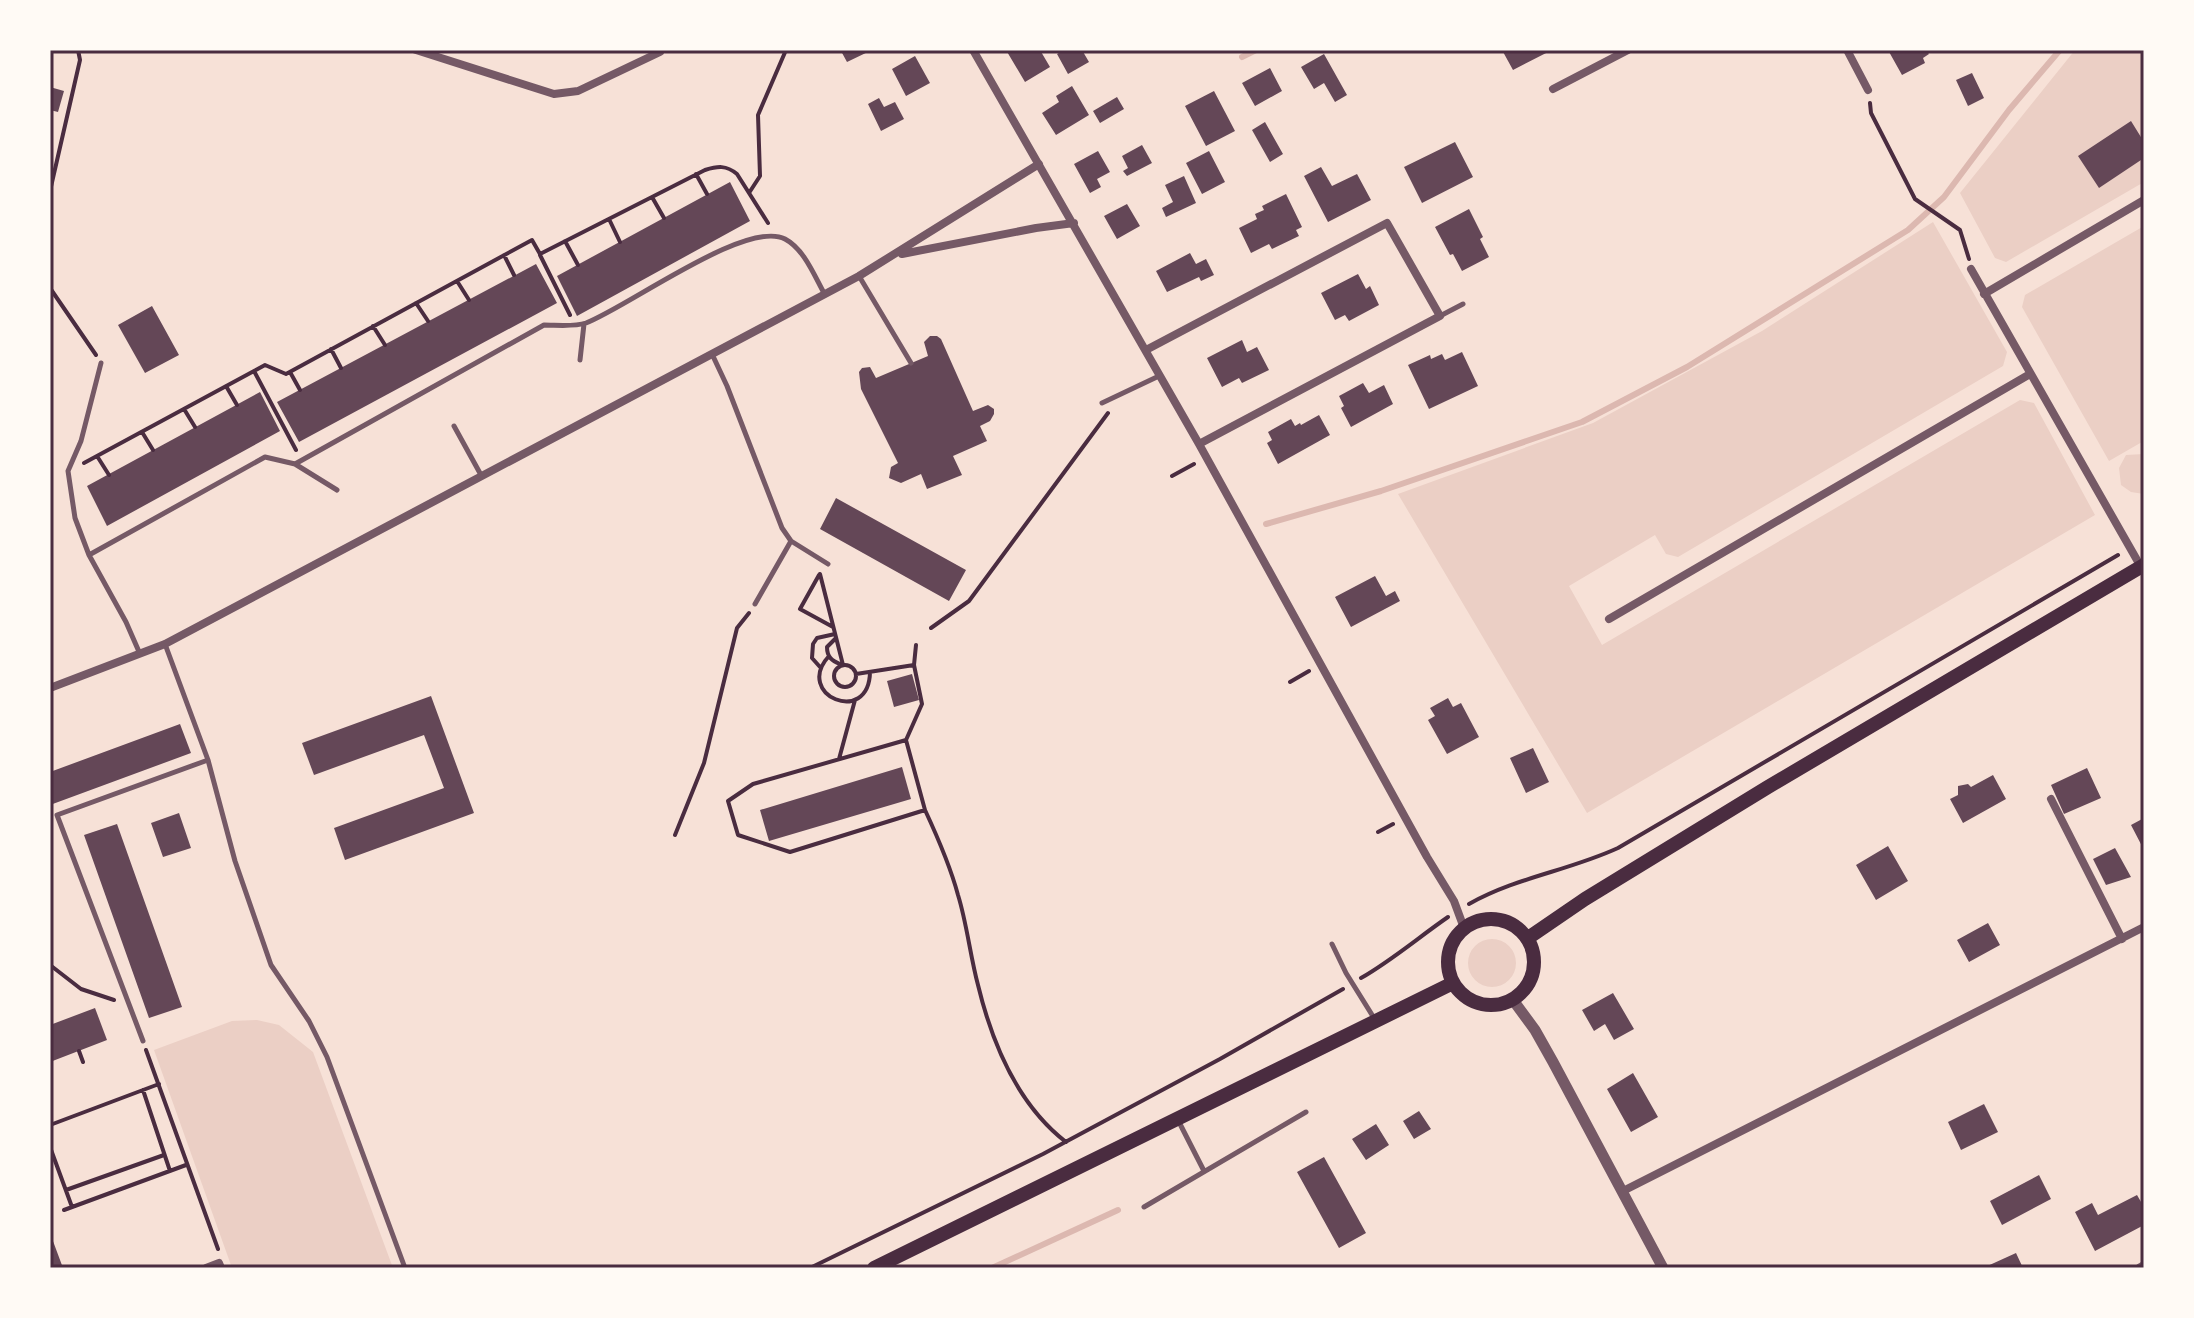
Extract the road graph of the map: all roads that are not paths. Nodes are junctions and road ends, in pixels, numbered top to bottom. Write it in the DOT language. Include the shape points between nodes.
graph roads {
  1 [pos="416,50"];
  2 [pos="973,50"];
  3 [pos="1628,50"];
  4 [pos="1847,50"];
  5 [pos="660,52"];
  6 [pos="1553,89"];
  7 [pos="1868,90"];
  8 [pos="1039,164"];
  9 [pos="2144,200"];
  10 [pos="1074,223"];
  11 [pos="896,255"];
  12 [pos="1971,269"];
  13 [pos="859,276"];
  14 [pos="824,293"];
  15 [pos="1984,294"];
  16 [pos="1463,304"];
  17 [pos="1440,316"];
  18 [pos="584,324"];
  19 [pos="1146,350"];
  20 [pos="712,354"];
  21 [pos="580,360"];
  22 [pos="101,363"];
  23 [pos="911,363"];
  24 [pos="2030,374"];
  25 [pos="1160,375"];
  26 [pos="1102,403"];
  27 [pos="454,426"];
  28 [pos="1199,444"];
  29 [pos="298,462"];
  30 [pos="481,475"];
  31 [pos="337,490"];
  32 [pos="791,541"];
  33 [pos="89,555"];
  34 [pos="828,564"];
  35 [pos="2142,566"];
  36 [pos="755,604"];
  37 [pos="1609,619"];
  38 [pos="165,644"];
  39 [pos="140,655"];
  40 [pos="50,688"];
  41 [pos="208,760"];
  42 [pos="2051,799"];
  43 [pos="53,816"];
  44 [pos="2144,927"];
  45 [pos="1464,928"];
  46 [pos="1528,938"];
  47 [pos="2122,939"];
  48 [pos="1332,944"];
  49 [pos="1453,983"];
  50 [pos="1513,1000"];
  51 [pos="1376,1022"];
  52 [pos="143,1041"];
  53 [pos="1306,1112"];
  54 [pos="1178,1120"];
  55 [pos="1204,1171"];
  56 [pos="1623,1191"];
  57 [pos="1144,1207"];
  58 [pos="220,1266"];
  59 [pos="1659,1266"];
  60 [pos="206,1268"];
  61 [pos="405,1268"];
  62 [pos="874,1268"];
  1 -- 5 [label="street" via="554,94 578,91"];
  2 -- 8 [label="street"];
  3 -- 6 [label="street"];
  4 -- 7 [label="street"];
  8 -- 10 [label="street"];
  8 -- 11 [label="street"];
  9 -- 15 [label="street"];
  10 -- 11 [label="street"];
  10 -- 19 [label="street"];
  11 -- 13 [label="street"];
  12 -- 15 [label="street"];
  13 -- 14 [label="street"];
  13 -- 23 [label="lane"];
  14 -- 18 [label="lane" via="788,241 760,236 732,245"];
  14 -- 20 [label="street"];
  15 -- 24 [label="street"];
  16 -- 17 [label="lane"];
  17 -- 19 [label="street" via="1387,223"];
  17 -- 28 [label="street"];
  18 -- 21 [label="lane"];
  18 -- 29 [label="lane" via="544,325"];
  19 -- 25 [label="street"];
  20 -- 30 [label="street"];
  20 -- 32 [label="lane"];
  22 -- 33 [label="lane" via="68,471 75,518"];
  24 -- 35 [label="street"];
  24 -- 37 [label="street"];
  25 -- 26 [label="lane"];
  25 -- 28 [label="street"];
  27 -- 30 [label="lane"];
  28 -- 45 [label="street" via="1456,905"];
  29 -- 31 [label="lane"];
  29 -- 33 [label="lane" via="265,457"];
  30 -- 38 [label="street"];
  32 -- 34 [label="lane"];
  32 -- 36 [label="lane"];
  33 -- 39 [label="lane"];
  35 -- 46 [label="main road" via="1768,787"];
  38 -- 39 [label="street"];
  38 -- 41 [label="lane"];
  39 -- 40 [label="street"];
  41 -- 43 [label="lane"];
  41 -- 61 [label="lane" via="271,965 327,1057"];
  42 -- 47 [label="street"];
  43 -- 52 [label="lane"];
  44 -- 47 [label="street"];
  45 -- 46 [label="main road" via="1491,918 1518,927"];
  45 -- 49 [label="main road" via="1449,953"];
  46 -- 50 [label="main road" via="1534,951 1532,979"];
  47 -- 56 [label="street"];
  48 -- 51 [label="lane"];
  49 -- 50 [label="main road" via="1461,994 1485,1005"];
  49 -- 51 [label="main road"];
  50 -- 56 [label="street" via="1535,1030"];
  51 -- 54 [label="main road"];
  53 -- 55 [label="lane"];
  54 -- 55 [label="lane"];
  54 -- 62 [label="main road"];
  55 -- 57 [label="lane"];
  56 -- 59 [label="street"];
  58 -- 60 [label="street"];
}
